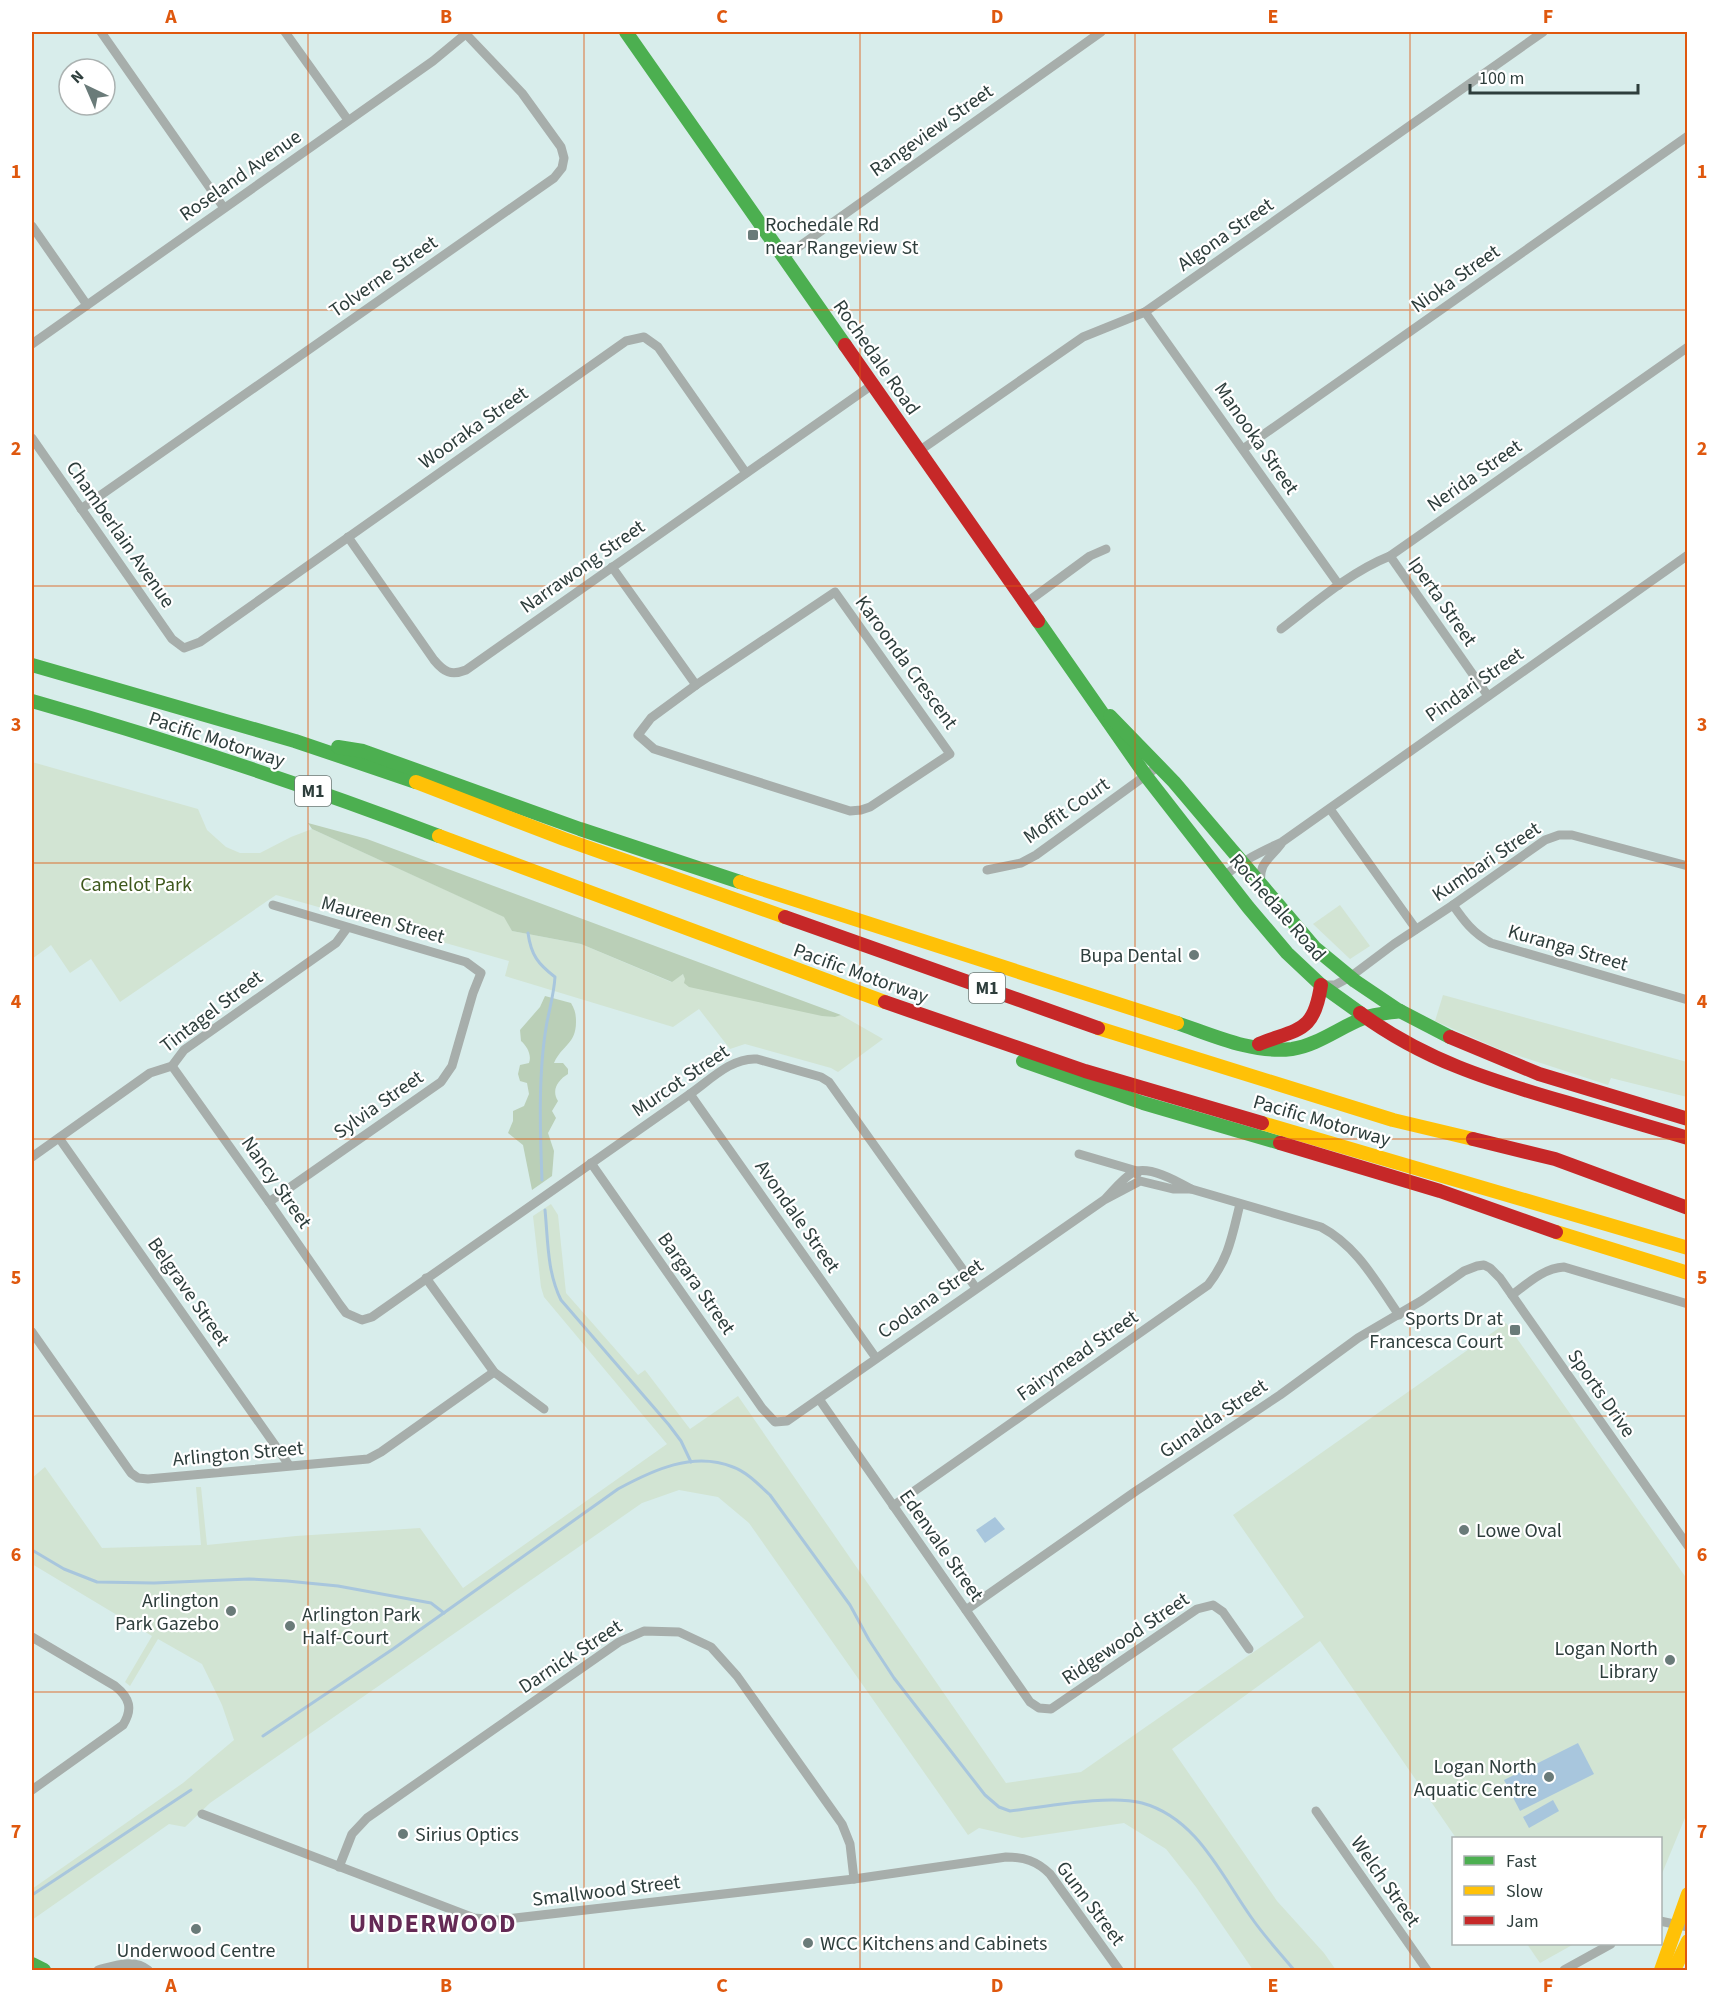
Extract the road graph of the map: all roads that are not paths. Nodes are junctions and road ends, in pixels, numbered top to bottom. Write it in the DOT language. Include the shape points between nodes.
graph roads {
  1 [pos="101,32"];
  2 [pos="285,32"];
  3 [pos="466,32"];
  4 [pos="626,32"];
  5 [pos="1101,32"];
  6 [pos="1543,32"];
  7 [pos="348,120"];
  8 [pos="1688,136"];
  9 [pos="225,208"];
  10 [pos="32,226"];
  11 [pos="783,258"];
  12 [pos="87,305"];
  13 [pos="1145,312"];
  14 [pos="32,344"];
  15 [pos="1688,347"];
  16 [pos="872,385"];
  17 [pos="32,438"];
  18 [pos="1243,449"];
  19 [pos="919,451"];
  20 [pos="746,474"];
  21 [pos="81,509"];
  22 [pos="348,537"];
  23 [pos="1106,549"];
  24 [pos="1688,555"];
  25 [pos="1390,556"];
  26 [pos="612,567"];
  27 [pos="1339,585"];
  28 [pos="1026,603"];
  29 [pos="1281,629"];
  30 [pos="184,648"];
  31 [pos="32,665"];
  32 [pos="696,686"];
  33 [pos="1488,696"];
  34 [pos="32,701"];
  35 [pos="1097,704"];
  36 [pos="296,741"];
  37 [pos="1160,765"];
  38 [pos="1146,776"];
  39 [pos="1330,809"];
  40 [pos="1282,842"];
  41 [pos="1240,863"];
  42 [pos="1688,866"];
  43 [pos="987,870"];
  44 [pos="1224,876"];
  45 [pos="1261,887"];
  46 [pos="273,905"];
  47 [pos="1453,905"];
  48 [pos="347,928"];
  49 [pos="1416,929"];
  50 [pos="783,965"];
  51 [pos="481,973"];
  52 [pos="1350,977"];
  53 [pos="1321,985"];
  54 [pos="1688,1000"];
  55 [pos="1400,1011"];
  56 [pos="1365,1018"];
  57 [pos="1253,1047"];
  58 [pos="172,1066"];
  59 [pos="690,1094"];
  60 [pos="1688,1119"];
  61 [pos="59,1138"];
  62 [pos="1688,1138"];
  63 [pos="1079,1154"];
  64 [pos="32,1156"];
  65 [pos="591,1163"];
  66 [pos="1109,1163"];
  67 [pos="1138,1176"];
  68 [pos="1119,1185"];
  69 [pos="1104,1200"];
  70 [pos="269,1202"];
  71 [pos="1240,1204"];
  72 [pos="1688,1208"];
  73 [pos="1688,1248"];
  74 [pos="1484,1265"];
  75 [pos="1688,1273"];
  76 [pos="426,1278"];
  77 [pos="976,1288"];
  78 [pos="1512,1295"];
  79 [pos="1688,1304"];
  80 [pos="1399,1315"];
  81 [pos="353,1318"];
  82 [pos="32,1332"];
  83 [pos="876,1358"];
  84 [pos="494,1372"];
  85 [pos="819,1399"];
  86 [pos="544,1409"];
  87 [pos="775,1422"];
  88 [pos="289,1465"];
  89 [pos="893,1506"];
  90 [pos="1688,1546"];
  91 [pos="966,1610"];
  92 [pos="32,1637"];
  93 [pos="1249,1649"];
  94 [pos="1039,1708"];
  95 [pos="32,1790"];
  96 [pos="1316,1811"];
  97 [pos="202,1814"];
  98 [pos="1031,1860"];
  99 [pos="339,1867"];
  100 [pos="854,1879"];
  101 [pos="1688,1894"];
  102 [pos="1662,1921"];
  103 [pos="1683,1926"];
  104 [pos="1609,1945"];
  105 [pos="1686,1946"];
  106 [pos="32,1964"];
  107 [pos="131,1967"];
  108 [pos="1664,1970"];
  109 [pos="44,1971"];
  110 [pos="98,1971"];
  111 [pos="148,1971"];
  112 [pos="1119,1971"];
  113 [pos="1427,1971"];
  114 [pos="1564,1971"];
  115 [pos="1682,1971"];
  1 -- 9 [label="street"];
  2 -- 7 [label="street"];
  3 -- 7 [label="street, Roseland Avenue" via="434,61"];
  3 -- 21 [label="street, Tolverne Street" via="522,93 561,147 562,168 554,178"];
  4 -- 11 [label="main road, Rochedale Road"];
  5 -- 11 [label="street, Rangeview Street"];
  6 -- 13 [label="street, Algona Street"];
  7 -- 9 [label="street, Roseland Avenue"];
  8 -- 18 [label="street, Nioka Street"];
  9 -- 12 [label="street, Roseland Avenue"];
  10 -- 12 [label="street"];
  11 -- 16 [label="main road, Rochedale Road"];
  12 -- 14 [label="street, Roseland Avenue"];
  13 -- 18 [label="street, Manooka Street"];
  13 -- 19 [label="street, Algona Street" via="1083,337"];
  15 -- 25 [label="street, Nerida Street"];
  16 -- 19 [label="main road, Rochedale Road"];
  16 -- 20 [label="street, Narrawong Street"];
  17 -- 21 [label="street, Chamberlain Avenue"];
  18 -- 27 [label="street, Manooka Street"];
  19 -- 28 [label="main road, Rochedale Road"];
  20 -- 22 [label="street, Wooraka Street" via="658,347 644,337 626,341"];
  20 -- 26 [label="street, Narrawong Street"];
  21 -- 30 [label="street, Chamberlain Avenue" via="172,639"];
  22 -- 26 [label="street, Narrawong Street" via="434,660 450,673 466,670"];
  22 -- 30 [label="street, Wooraka Street" via="200,642"];
  23 -- 28 [label="street" via="1090,556"];
  24 -- 33 [label="street, Pindari Street"];
  25 -- 27 [label="street, Nerida Street"];
  25 -- 33 [label="street, Iperta Street"];
  26 -- 32 [label="street"];
  27 -- 29 [label="street, Nerida Street"];
  28 -- 35 [label="main road, Rochedale Road"];
  31 -- 36 [label="main road, Pacific Motorway / M1"];
  32 -- 32 [label="street, Karoonda Crescent" via="651,718 638,735 654,749 850,811 870,807 950,754 835,592"];
  33 -- 39 [label="street, Pindari Street"];
  34 -- 50 [label="main road, Pacific Motorway / M1" via="371,810"];
  35 -- 37 [label="main road, Rochedale Road"];
  35 -- 38 [label="main road, Rochedale Road"];
  36 -- 57 [label="main road" via="363,751 730,879"];
  36 -- 72 [label="main road, Pacific Motorway / M1" via="1107,1031 1393,1120 1555,1159"];
  37 -- 38 [label="street, Moffit Court"];
  37 -- 41 [label="main road, Rochedale Road"];
  38 -- 43 [label="street, Moffit Court" via="1036,855 1021,863"];
  38 -- 44 [label="main road, Rochedale Road"];
  39 -- 40 [label="street, Pindari Street"];
  39 -- 49 [label="street"];
  40 -- 41 [label="street, Pindari Street"];
  40 -- 45 [label="street, Pindari Street" via="1262,866"];
  41 -- 44 [label="street, Pindari Street"];
  41 -- 45 [label="main road, Rochedale Road"];
  42 -- 47 [label="street, Kumbari Street" via="1572,835 1559,835 1545,840"];
  44 -- 53 [label="main road, Rochedale Road" via="1287,953"];
  45 -- 52 [label="main road, Rochedale Road" via="1313,946"];
  46 -- 48 [label="street, Maureen Street"];
  47 -- 49 [label="street, Kumbari Street"];
  47 -- 54 [label="street, Kuranga Street" via="1468,927 1491,943"];
  48 -- 51 [label="street, Maureen Street" via="466,962"];
  48 -- 58 [label="street, Tintagel Street" via="336,943 184,1050"];
  49 -- 52 [label="street, Kumbari Street"];
  50 -- 73 [label="main road, Pacific Motorway / M1" via="1085,1071"];
  50 -- 75 [label="main road" via="890,1015 1143,1103 1440,1191 1581,1241"];
  51 -- 70 [label="street, Sylvia Street" via="452,1066 441,1082"];
  52 -- 53 [label="street, Kumbari Street" via="1335,985"];
  52 -- 55 [label="main road, Rochedale Road"];
  53 -- 56 [label="main road, Rochedale Road"];
  53 -- 57 [label="main road" via="1317,1009 1304,1027"];
  55 -- 56 [label="main road"];
  55 -- 60 [label="main road, Rochedale Road" via="1454,1040 1521,1067"];
  56 -- 57 [label="main road" via="1305,1046"];
  56 -- 62 [label="main road, Rochedale Road" via="1406,1044 1459,1069"];
  58 -- 61 [label="street, Tintagel Street" via="150,1073"];
  58 -- 70 [label="street, Nancy Street"];
  59 -- 65 [label="street, Murcot Street"];
  59 -- 77 [label="street, Murcot Street" via="735,1062 747,1058 830,1082"];
  59 -- 83 [label="street, Avondale Street"];
  61 -- 64 [label="street, Tintagel Street"];
  61 -- 88 [label="street, Belgrave Street"];
  63 -- 66 [label="street"];
  65 -- 76 [label="street, Murcot Street"];
  65 -- 87 [label="street, Bargara Street"];
  66 -- 67 [label="street"];
  66 -- 68 [label="street" via="1119,1177"];
  67 -- 68 [label="street, Coolana Street"];
  67 -- 69 [label="street, Coolana Street"];
  67 -- 71 [label="street" via="1144,1170"];
  68 -- 69 [label="street, Coolana Street"];
  69 -- 77 [label="street, Coolana Street"];
  70 -- 81 [label="street, Nancy Street"];
  71 -- 80 [label="street" via="1337,1235 1353,1250"];
  71 -- 89 [label="street, Fairymead Street" via="1228,1252 1208,1285"];
  74 -- 78 [label="street, Sports Drive" via="1495,1272"];
  74 -- 80 [label="street, Gunalda Street" via="1464,1271"];
  76 -- 81 [label="street, Murcot Street" via="372,1317"];
  76 -- 84 [label="street"];
  77 -- 83 [label="street, Coolana Street"];
  78 -- 79 [label="street" via="1545,1272 1564,1268"];
  78 -- 90 [label="street, Sports Drive"];
  80 -- 91 [label="street, Gunalda Street" via="1358,1338"];
  82 -- 88 [label="street, Arlington Street" via="138,1478"];
  83 -- 85 [label="street, Coolana Street"];
  84 -- 86 [label="street"];
  84 -- 88 [label="street, Arlington Street" via="368,1459"];
  85 -- 87 [label="street, Coolana Street" via="787,1421"];
  85 -- 89 [label="street, Edenvale Street"];
  89 -- 91 [label="street, Edenvale Street"];
  91 -- 94 [label="street, Edenvale Street" via="1030,1702"];
  92 -- 95 [label="street" via="115,1686 130,1704 123,1725"];
  93 -- 94 [label="street, Ridgewood Street" via="1223,1612 1213,1605 1197,1609 1051,1709"];
  96 -- 113 [label="street, Welch Street"];
  97 -- 99 [label="street, Smallwood Street"];
  98 -- 100 [label="street, Smallwood Street" via="1006,1857"];
  98 -- 112 [label="street, Gunn Street" via="1050,1874"];
  99 -- 100 [label="street, Smallwood Street" via="474,1918 498,1920"];
  99 -- 100 [label="street, Darnick Street" via="352,1834 367,1818 619,1642 644,1631 679,1632 711,1647 737,1676 842,1824 850,1844"];
  101 -- 103 [label="main road"];
  102 -- 103 [label="street"];
  103 -- 108 [label="main road"];
  104 -- 114 [label="street"];
  105 -- 108 [label="main road"];
  105 -- 115 [label="main road"];
  106 -- 109 [label="main road"];
  107 -- 110 [label="street"];
  107 -- 111 [label="street" via="142,1966"];
}
